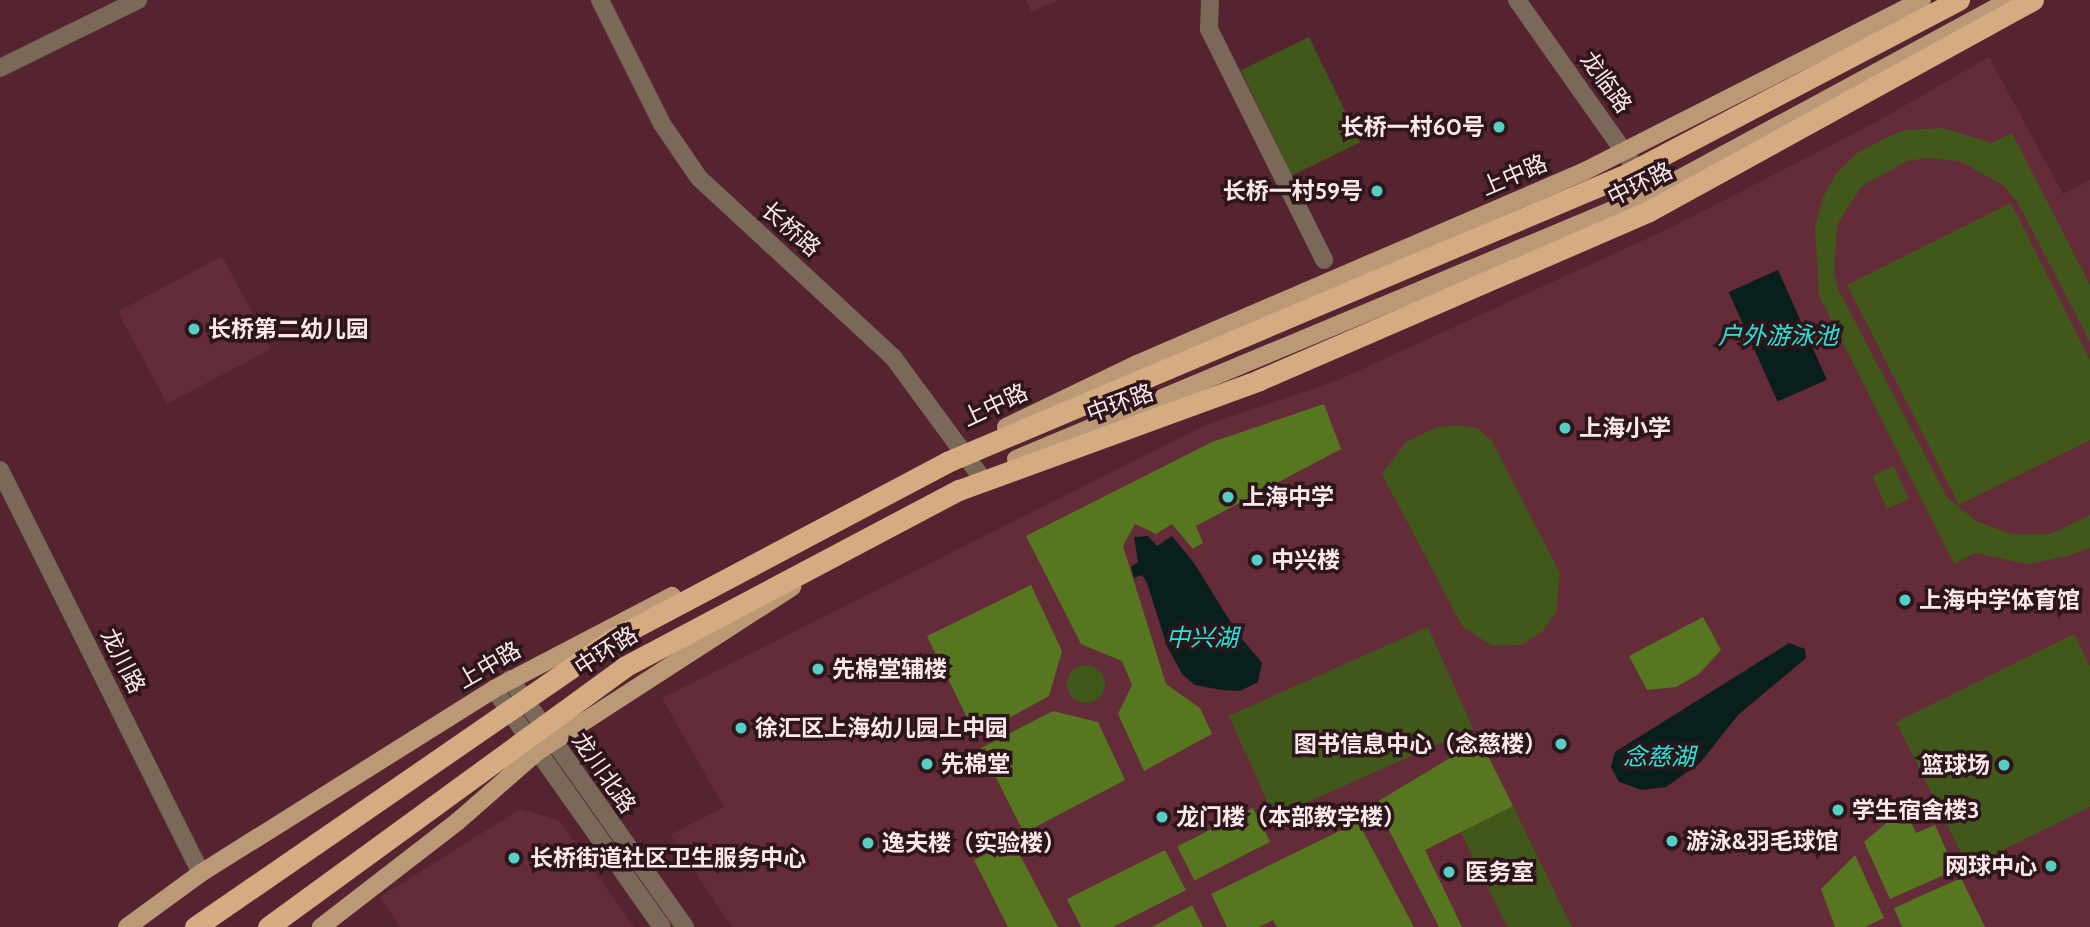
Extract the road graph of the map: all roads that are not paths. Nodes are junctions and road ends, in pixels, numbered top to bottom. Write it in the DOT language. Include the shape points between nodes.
graph roads {
  1 [pos="138,0"];
  2 [pos="600,0"];
  3 [pos="1210,0"];
  4 [pos="1517,0"];
  5 [pos="1923,0"];
  6 [pos="1959,0"];
  7 [pos="2010,0"];
  8 [pos="2033,0"];
  9 [pos="0,68"];
  10 [pos="1626,152"];
  11 [pos="1653,193"];
  12 [pos="1324,260"];
  13 [pos="962,448"];
  14 [pos="0,470"];
  15 [pos="979,474"];
  16 [pos="510,679"];
  17 [pos="494,689"];
  18 [pos="544,746"];
  19 [pos="201,873"];
  20 [pos="127,927"];
  21 [pos="195,927"];
  22 [pos="268,927"];
  23 [pos="321,927"];
  24 [pos="662,927"];
  25 [pos="685,927"];
  1 -- 9 [label="street"];
  2 -- 13 [label="street, 长桥路" via="662,124 699,178 869,331 917,385"];
  3 -- 12 [label="street" via="1209,29"];
  4 -- 10 [label="street, 龙临路"];
  5 -- 10 [label="main road, 上中路"];
  6 -- 21 [label="highway, 中环路, bridge" via="1627,174 947,462 613,639"];
  7 -- 11 [label="main road"];
  8 -- 22 [label="highway, 中环路, bridge" via="1649,211 1259,380 959,490 624,667"];
  10 -- 11 [label="street, 龙临路"];
  10 -- 13 [label="main road, 上中路" via="1137,364"];
  11 -- 15 [label="main road"];
  13 -- 15 [label="street, 长桥路"];
  13 -- 16 [label="main road, 上中路"];
  14 -- 19 [label="street, 龙川路"];
  15 -- 18 [label="main road" via="935,494"];
  16 -- 17 [label="main road, 上中路"];
  16 -- 18 [label="street, 龙川北路"];
  17 -- 18 [label="street, 龙川北路"];
  17 -- 19 [label="main road, 上中路"];
  18 -- 23 [label="main road" via="457,822"];
  18 -- 24 [label="street, 龙川北路"];
  18 -- 25 [label="street, 龙川北路"];
  19 -- 20 [label="main road, 上中路"];
}
